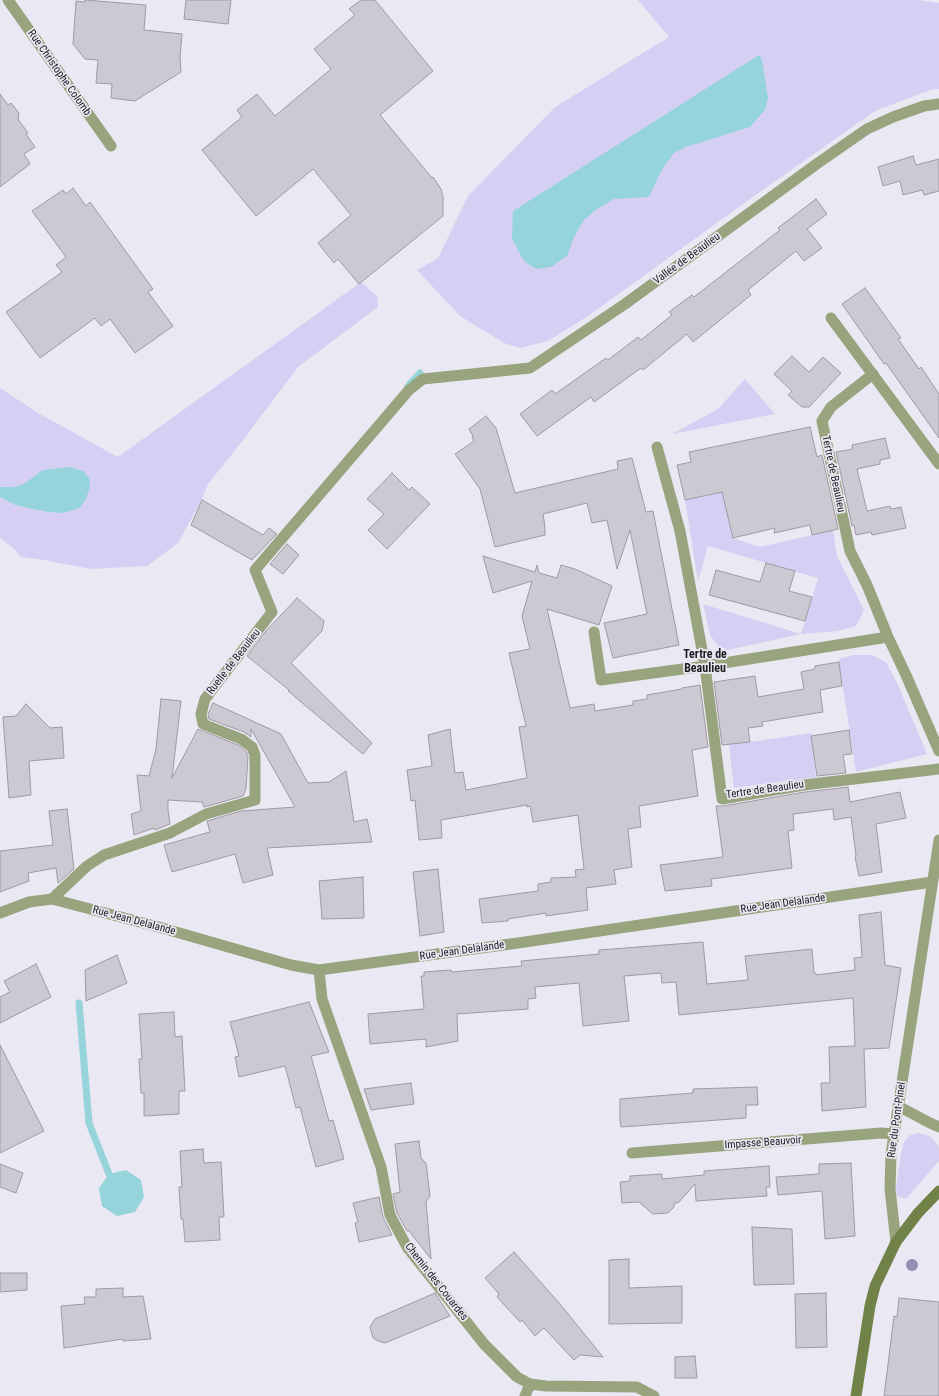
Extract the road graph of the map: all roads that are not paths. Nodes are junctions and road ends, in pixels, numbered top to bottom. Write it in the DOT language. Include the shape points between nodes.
graph roads {
  1 [pos="8,0"];
  2 [pos="939,104"];
  3 [pos="111,146"];
  4 [pos="831,318"];
  5 [pos="873,374"];
  6 [pos="423,379"];
  7 [pos="657,447"];
  8 [pos="939,464"];
  9 [pos="594,632"];
  10 [pos="888,637"];
  11 [pos="705,666"];
  12 [pos="939,751"];
  13 [pos="939,769"];
  14 [pos="939,840"];
  15 [pos="932,882"];
  16 [pos="52,899"];
  17 [pos="0,913"];
  18 [pos="319,970"];
  19 [pos="898,1106"];
  20 [pos="939,1127"];
  21 [pos="894,1134"];
  22 [pos="632,1153"];
  23 [pos="939,1191"];
  24 [pos="896,1242"];
  25 [pos="530,1384"];
  26 [pos="525,1396"];
  27 [pos="654,1396"];
  28 [pos="856,1396"];
  1 -- 3 [label="street, Rue Christophe Colomb"];
  2 -- 6 [label="street, Vallée de Beaulieu" via="924,106 868,129 625,304 530,368"];
  4 -- 5 [label="street"];
  5 -- 8 [label="street"];
  5 -- 10 [label="street, Tertre de Beaulieu" via="831,407 822,421 850,551"];
  6 -- 16 [label="street, Ruelle de Beaulieu" via="409,390 255,570 272,612 205,699 201,714 203,724 241,739 252,747 255,755 255,800 206,814 170,833 104,855 87,866"];
  7 -- 11 [label="street, Tertre de Beaulieu" via="680,531"];
  9 -- 11 [label="street" via="601,680"];
  10 -- 11 [label="street"];
  10 -- 12 [label="street, Tertre de Beaulieu"];
  11 -- 13 [label="street, Tertre de Beaulieu" via="722,799 804,785"];
  14 -- 15 [label="street, Rue du Pont-Pinel"];
  15 -- 18 [label="street, Rue Jean Delalande"];
  15 -- 19 [label="street, Rue du Pont-Pinel"];
  16 -- 17 [label="street, Rue Jean Delalande" via="29,902"];
  16 -- 18 [label="street, Rue Jean Delalande" via="291,965"];
  18 -- 25 [label="street, Chemin des Couardes" via="322,1000 381,1167 390,1215 407,1247 484,1344 517,1377"];
  19 -- 20 [label="street"];
  19 -- 21 [label="street, Rue du Pont-Pinel"];
  21 -- 22 [label="street, Impasse Beauvoir"];
  21 -- 24 [label="street, Rue du Pont-Pinel" via="890,1189"];
  23 -- 24 [label="main road"];
  24 -- 28 [label="main road" via="875,1286"];
  25 -- 26 [label="street"];
  25 -- 27 [label="street, Chemin des Couardes" via="637,1387"];
}
